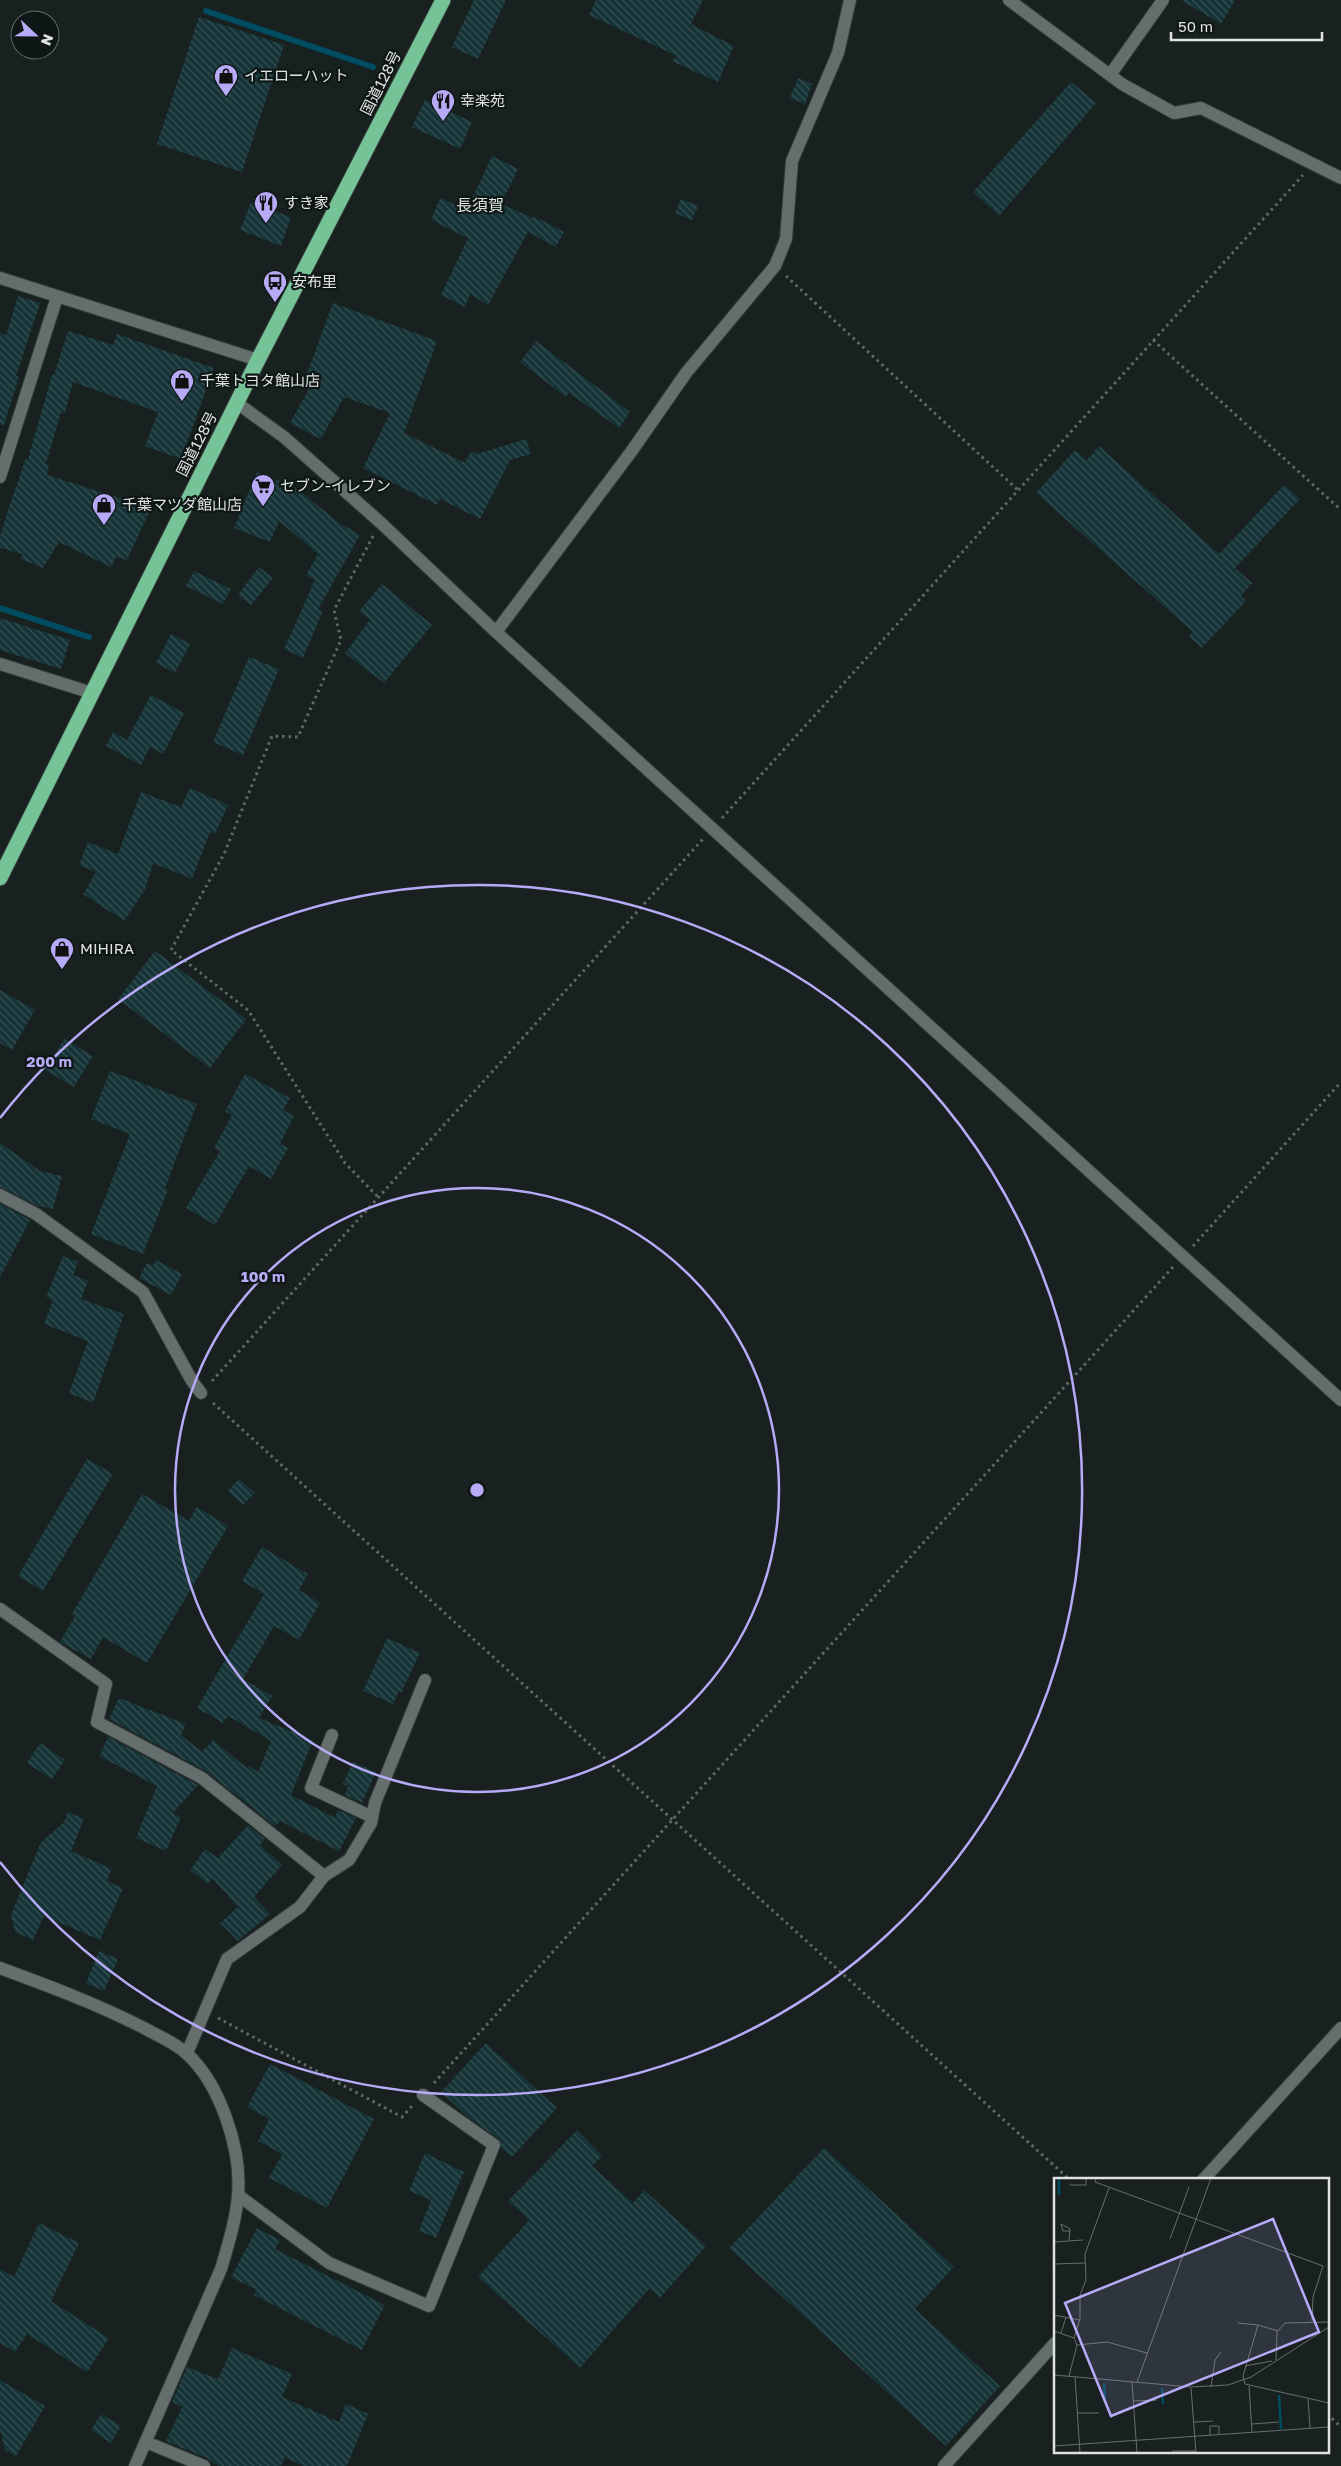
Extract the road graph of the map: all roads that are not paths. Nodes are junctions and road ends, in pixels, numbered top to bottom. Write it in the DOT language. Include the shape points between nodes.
graph roads {
  1 [pos="443,0"];
  2 [pos="850,0"];
  3 [pos="1009,0"];
  4 [pos="1163,0"];
  5 [pos="1110,75"];
  6 [pos="1341,178"];
  7 [pos="0,278"];
  8 [pos="57,297"];
  9 [pos="258,360"];
  10 [pos="237,403"];
  11 [pos="0,476"];
  12 [pos="496,632"];
  13 [pos="0,664"];
  14 [pos="92,693"];
  15 [pos="0,878"];
  16 [pos="0,1195"];
  17 [pos="201,1393"];
  18 [pos="1341,1400"];
  19 [pos="0,1609"];
  20 [pos="425,1680"];
  21 [pos="332,1735"];
  22 [pos="372,1817"];
  23 [pos="324,1876"];
  24 [pos="0,1968"];
  25 [pos="1341,2028"];
  26 [pos="186,2053"];
  27 [pos="423,2095"];
  28 [pos="1205,2178"];
  29 [pos="238,2196"];
  30 [pos="1054,2344"];
  31 [pos="146,2442"];
  32 [pos="135,2466"];
  33 [pos="204,2466"];
  34 [pos="944,2466"];
  1 -- 9 [label="highway, 国道128号"];
  2 -- 12 [label="street" via="838,53 792,161 786,240 775,266 686,372 631,452"];
  3 -- 5 [label="street"];
  4 -- 5 [label="street"];
  5 -- 6 [label="street" via="1174,113 1201,108"];
  7 -- 8 [label="street"];
  8 -- 9 [label="street"];
  8 -- 11 [label="street"];
  9 -- 10 [label="highway, 国道128号"];
  10 -- 12 [label="street" via="284,437"];
  10 -- 14 [label="highway, 国道128号"];
  12 -- 18 [label="street"];
  13 -- 14 [label="street"];
  14 -- 15 [label="highway, 国道128号"];
  16 -- 17 [label="street" via="36,1214 143,1292"];
  19 -- 23 [label="street" via="106,1684 97,1722 202,1778"];
  20 -- 22 [label="street"];
  21 -- 22 [label="street" via="311,1788"];
  22 -- 23 [label="street" via="349,1860"];
  23 -- 26 [label="street" via="300,1906 227,1959"];
  24 -- 26 [label="street" via="115,2014"];
  25 -- 28 [label="street"];
  26 -- 29 [label="street" via="206,2075 217,2095 238,2161"];
  27 -- 29 [label="street" via="494,2145 429,2306 329,2263"];
  29 -- 31 [label="street" via="221,2269"];
  30 -- 34 [label="street"];
  31 -- 32 [label="street"];
  31 -- 33 [label="street"];
}
